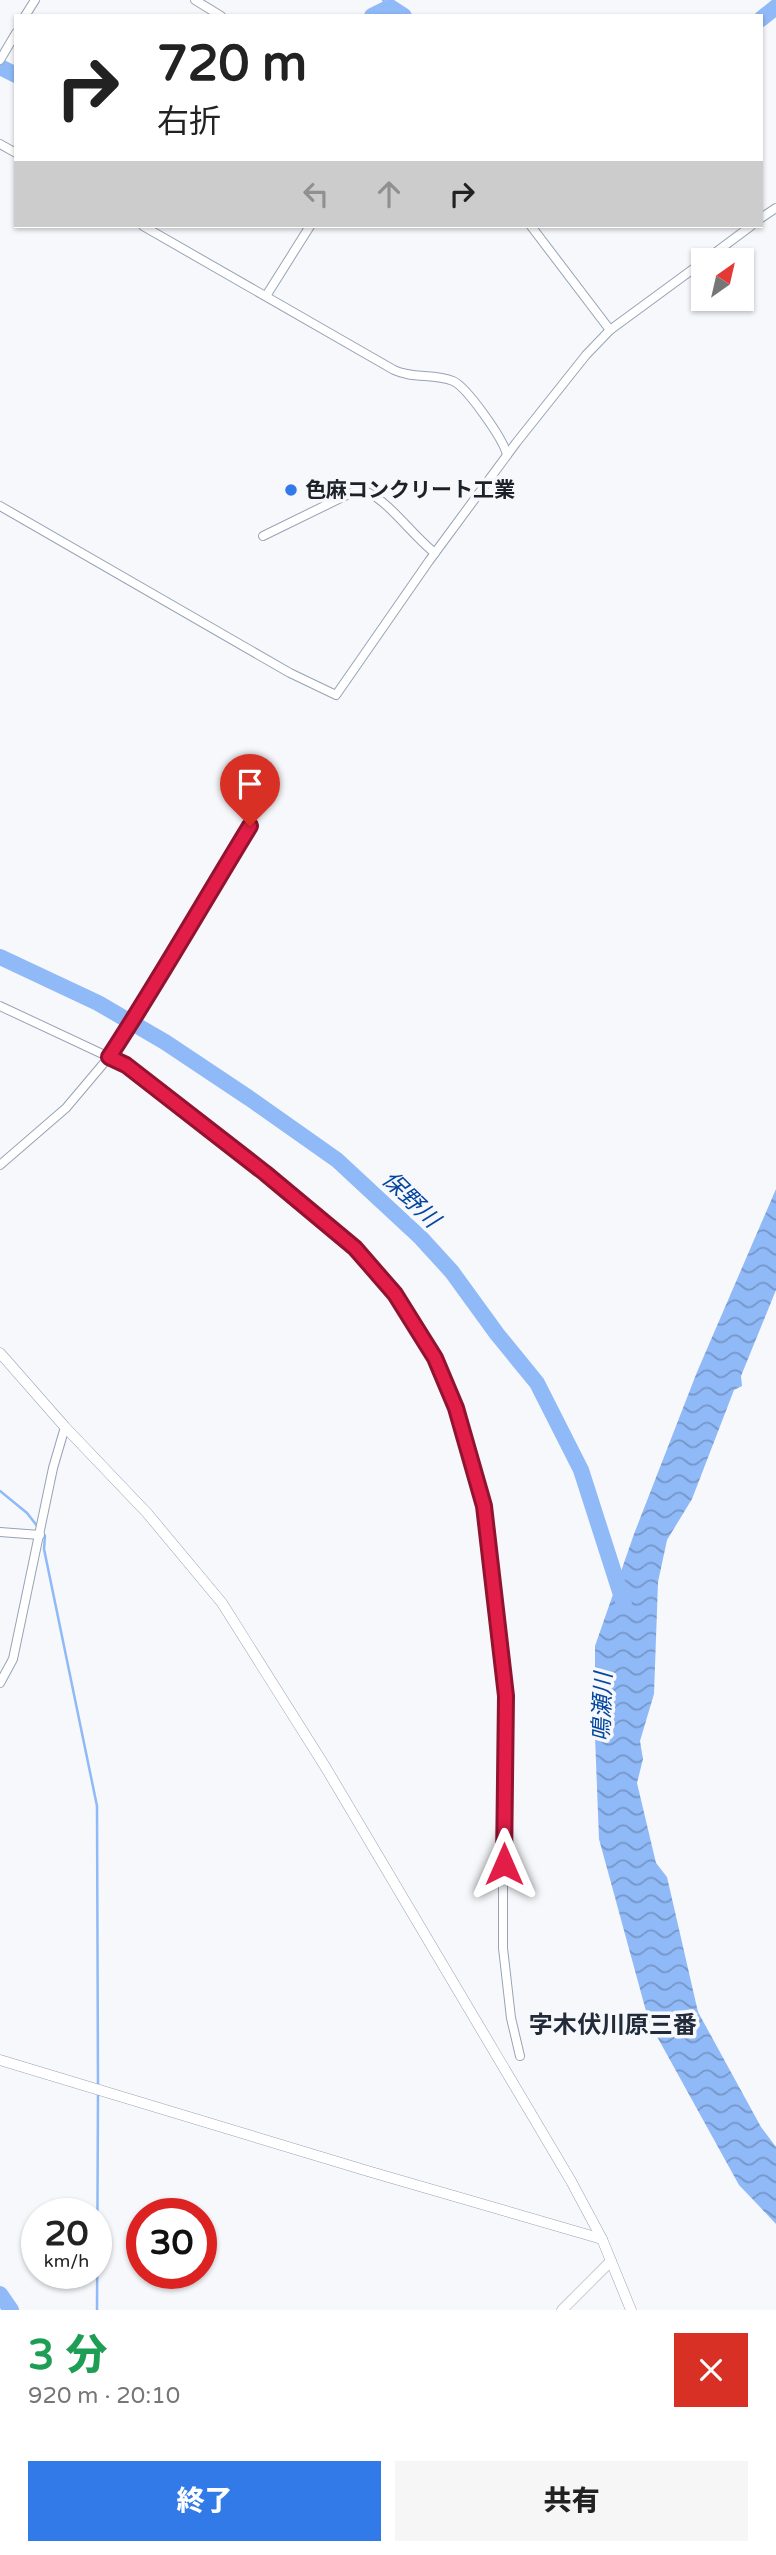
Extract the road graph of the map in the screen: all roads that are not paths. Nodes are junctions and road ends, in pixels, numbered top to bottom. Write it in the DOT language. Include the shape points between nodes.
graph roads {
  1 [pos="195,0"];
  2 [pos="218,14"];
  3 [pos="14,36"];
  4 [pos="0,60"];
  5 [pos="147,228"];
  6 [pos="309,228"];
  7 [pos="533,228"];
  8 [pos="748,228"];
  9 [pos="721,248"];
  10 [pos="691,271"];
  11 [pos="266,296"];
  12 [pos="610,330"];
  13 [pos="507,455"];
  14 [pos="0,506"];
  15 [pos="263,536"];
  16 [pos="435,553"];
  17 [pos="250,826"];
  18 [pos="0,1006"];
  19 [pos="109,1057"];
  20 [pos="0,1165"];
  21 [pos="0,1353"];
  22 [pos="65,1427"];
  23 [pos="0,1532"];
  24 [pos="40,1534"];
  25 [pos="0,1683"];
  26 [pos="520,2056"];
  27 [pos="0,2060"];
  28 [pos="602,2239"];
  29 [pos="611,2261"];
  30 [pos="562,2310"];
  31 [pos="631,2310"];
  1 -- 2 [label="street"];
  3 -- 4 [label="street"];
  5 -- 11 [label="street"];
  6 -- 11 [label="street"];
  7 -- 12 [label="street"];
  8 -- 9 [label="street"];
  10 -- 12 [label="street"];
  11 -- 13 [label="street" via="403,374 453,380 504,444"];
  12 -- 13 [label="street"];
  13 -- 16 [label="street"];
  14 -- 16 [label="street" via="336,695"];
  15 -- 16 [label="street" via="353,492 363,492 384,505"];
  17 -- 19 [label="street"];
  18 -- 19 [label="street"];
  19 -- 20 [label="street" via="66,1108"];
  19 -- 26 [label="street" via="221,1138 355,1248 412,1320 435,1358 456,1408 484,1506 506,1696 503,1948"];
  21 -- 22 [label="street"];
  22 -- 24 [label="street"];
  22 -- 28 [label="street" via="148,1513 222,1603 333,1779"];
  23 -- 24 [label="street"];
  24 -- 25 [label="street" via="13,1659"];
  27 -- 28 [label="street"];
  28 -- 29 [label="street"];
  29 -- 30 [label="street"];
  29 -- 31 [label="street"];
}
